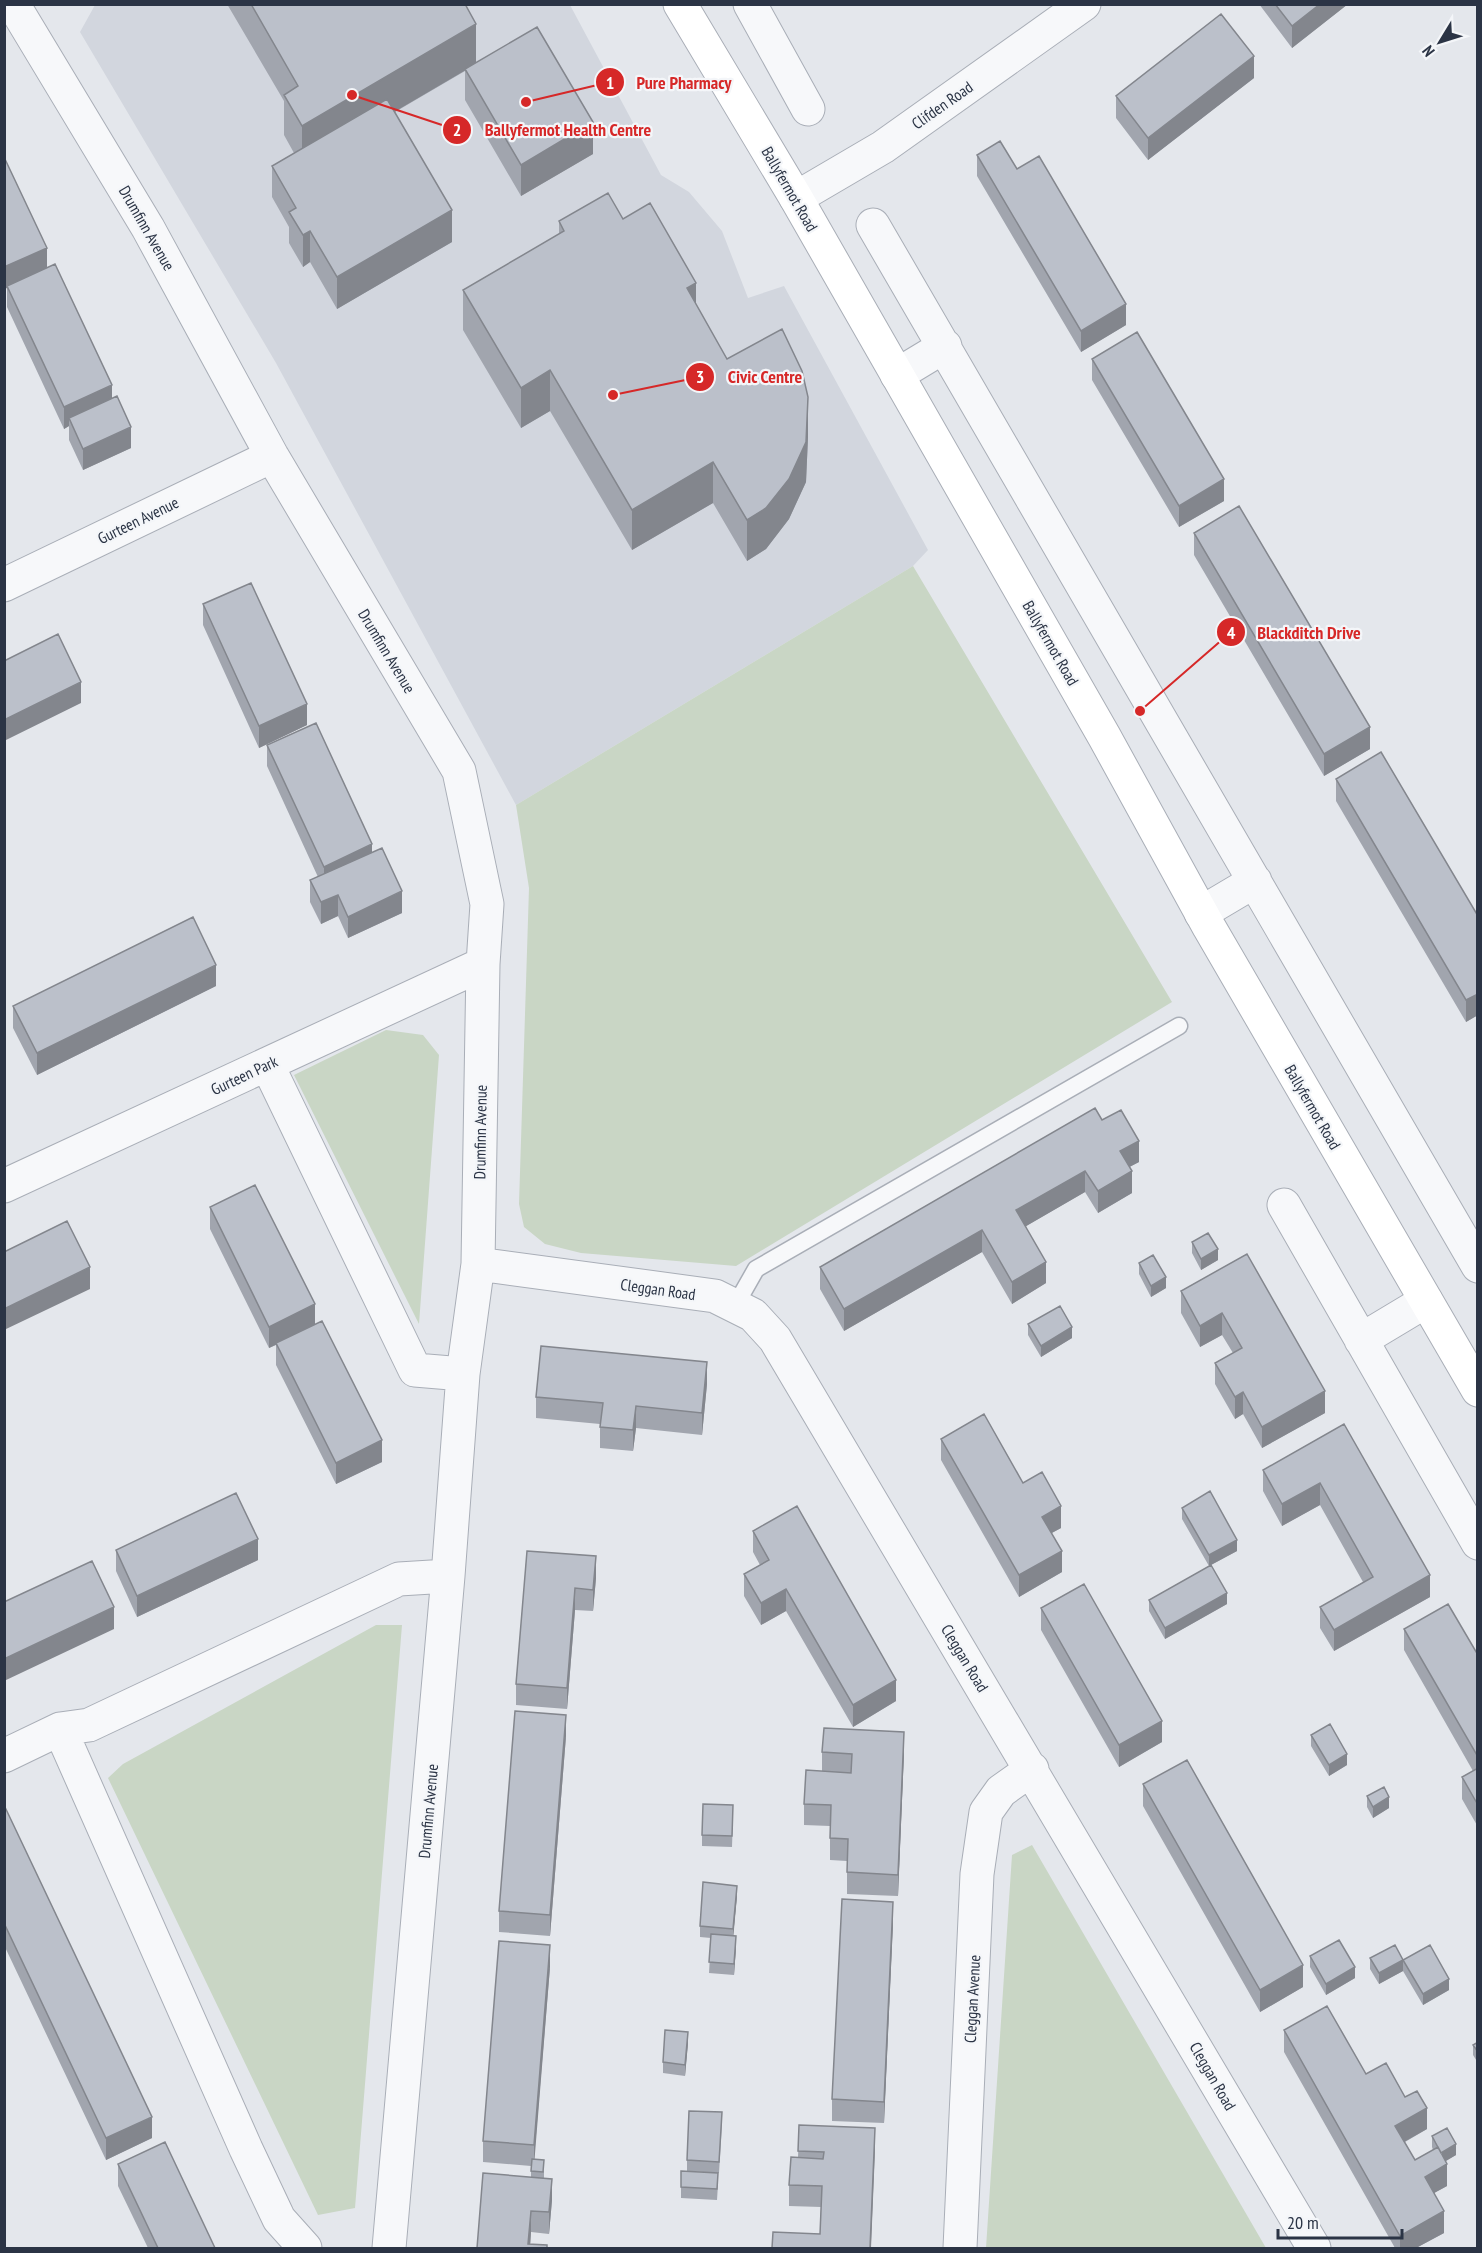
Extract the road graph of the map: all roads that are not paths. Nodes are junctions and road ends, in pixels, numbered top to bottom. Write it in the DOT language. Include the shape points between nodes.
graph roads {
  1 [pos="13,4"];
  2 [pos="680,4"];
  3 [pos="750,4"];
  4 [pos="1084,4"];
  5 [pos="808,109"];
  6 [pos="796,198"];
  7 [pos="873,225"];
  8 [pos="945,346"];
  9 [pos="897,375"];
  10 [pos="272,456"];
  11 [pos="4,585"];
  12 [pos="1255,881"];
  13 [pos="1201,913"];
  14 [pos="483,964"];
  15 [pos="1179,1026"];
  16 [pos="267,1064"];
  17 [pos="4,1186"];
  18 [pos="1284,1205"];
  19 [pos="478,1264"];
  20 [pos="1478,1266"];
  21 [pos="1426,1300"];
  22 [pos="735,1306"];
  23 [pos="1361,1340"];
  24 [pos="463,1374"];
  25 [pos="1478,1390"];
  26 [pos="1478,1543"];
  27 [pos="448,1576"];
  28 [pos="60,1729"];
  29 [pos="4,1756"];
  30 [pos="1032,1769"];
  31 [pos="306,2248"];
  32 [pos="389,2248"];
  33 [pos="960,2248"];
  34 [pos="1314,2248"];
  1 -- 10 [label="street, Drumfinn Avenue" via="148,228"];
  2 -- 6 [label="main road, Ballyfermot Road"];
  3 -- 5 [label="street"];
  4 -- 6 [label="street, Clifden Road" via="882,147"];
  6 -- 9 [label="main road, Ballyfermot Road"];
  7 -- 8 [label="street"];
  8 -- 9 [label="street"];
  8 -- 12 [label="street"];
  9 -- 13 [label="main road, Ballyfermot Road"];
  10 -- 11 [label="street, Gurteen Avenue"];
  10 -- 14 [label="street, Drumfinn Avenue" via="459,771 487,904"];
  12 -- 13 [label="street"];
  12 -- 20 [label="street"];
  13 -- 21 [label="main road, Ballyfermot Road"];
  14 -- 16 [label="street, Gurteen Park"];
  14 -- 19 [label="street, Drumfinn Avenue"];
  15 -- 22 [label="lane" via="756,1269"];
  16 -- 17 [label="street, Gurteen Park"];
  16 -- 24 [label="street" via="415,1370"];
  18 -- 23 [label="street"];
  19 -- 22 [label="street, Cleggan Road" via="715,1296"];
  19 -- 24 [label="street, Drumfinn Avenue"];
  21 -- 23 [label="street"];
  21 -- 25 [label="main road, Ballyfermot Road"];
  22 -- 30 [label="street, Cleggan Road" via="753,1315 775,1339"];
  23 -- 26 [label="street"];
  24 -- 27 [label="street, Drumfinn Avenue"];
  27 -- 28 [label="street" via="399,1579 88,1725"];
  27 -- 32 [label="street, Drumfinn Avenue"];
  28 -- 29 [label="street"];
  28 -- 31 [label="street" via="279,2219"];
  30 -- 33 [label="street, Cleggan Avenue" via="1001,1791 986,1812 977,1874"];
  30 -- 34 [label="street, Cleggan Road"];
}
